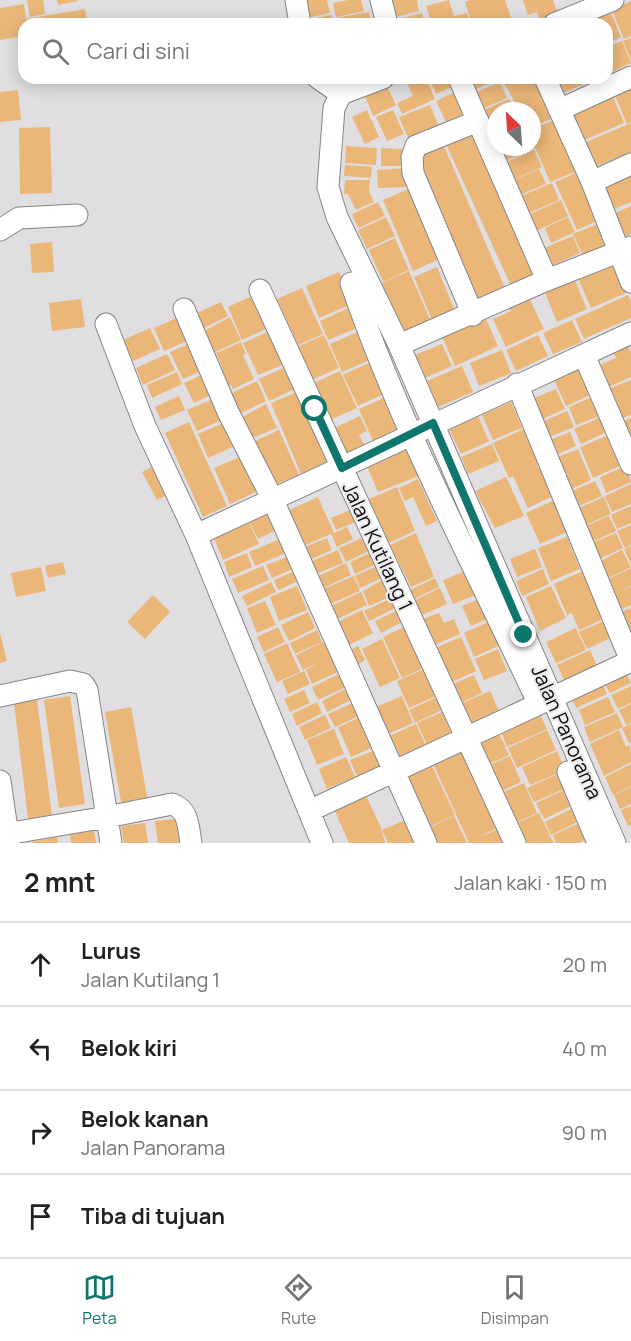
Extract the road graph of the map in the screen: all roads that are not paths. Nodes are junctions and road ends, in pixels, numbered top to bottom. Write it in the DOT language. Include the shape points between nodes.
graph roads {
  1 [pos="296,0"];
  2 [pos="381,0"];
  3 [pos="613,0"];
  4 [pos="299,18"];
  5 [pos="386,18"];
  6 [pos="569,18"];
  7 [pos="631,77"];
  8 [pos="327,84"];
  9 [pos="367,84"];
  10 [pos="462,84"];
  11 [pos="548,84"];
  12 [pos="341,94"];
  13 [pos="559,110"];
  14 [pos="478,122"];
  15 [pos="631,164"];
  16 [pos="592,182"];
  17 [pos="77,215"];
  18 [pos="0,230"];
  19 [pos="626,250"];
  20 [pos="547,280"];
  21 [pos="631,282"];
  22 [pos="351,283"];
  23 [pos="260,290"];
  24 [pos="184,309"];
  25 [pos="473,315"];
  26 [pos="106,324"];
  27 [pos="631,333"];
  28 [pos="399,345"];
  29 [pos="584,355"];
  30 [pos="517,384"];
  31 [pos="433,423"];
  32 [pos="412,435"];
  33 [pos="631,464"];
  34 [pos="342,468"];
  35 [pos="272,498"];
  36 [pos="196,535"];
  37 [pos="631,661"];
  38 [pos="0,696"];
  39 [pos="545,701"];
  40 [pos="466,736"];
  41 [pos="393,771"];
  42 [pos="0,781"];
  43 [pos="309,811"];
  44 [pos="107,817"];
  45 [pos="6,837"];
  46 [pos="111,843"];
  47 [pos="191,843"];
  48 [pos="322,843"];
  49 [pos="426,843"];
  50 [pos="515,843"];
  51 [pos="598,843"];
  52 [pos="615,843"];
  1 -- 4 [label="street"];
  2 -- 5 [label="street"];
  3 -- 6 [label="street"];
  7 -- 13 [label="street"];
  8 -- 12 [label="street"];
  9 -- 12 [label="street"];
  10 -- 14 [label="street"];
  11 -- 13 [label="street"];
  12 -- 28 [label="street, Jalan Panorama" via="334,108 328,188 337,217"];
  13 -- 16 [label="street"];
  14 -- 20 [label="street"];
  14 -- 25 [label="street" via="416,146 411,165"];
  15 -- 16 [label="street"];
  16 -- 19 [label="street"];
  17 -- 18 [label="street" via="19,218"];
  19 -- 20 [label="street"];
  19 -- 21 [label="street"];
  20 -- 25 [label="street"];
  22 -- 32 [label="street"];
  23 -- 34 [label="street, Jalan Kutilang 1"];
  24 -- 35 [label="street" via="228,412"];
  25 -- 28 [label="street"];
  26 -- 36 [label="street" via="146,426"];
  27 -- 29 [label="street"];
  28 -- 31 [label="street, Jalan Panorama"];
  29 -- 30 [label="street"];
  29 -- 33 [label="street"];
  30 -- 31 [label="street"];
  30 -- 37 [label="street"];
  31 -- 32 [label="street"];
  31 -- 39 [label="street, Jalan Panorama"];
  32 -- 34 [label="street"];
  32 -- 39 [label="street"];
  34 -- 35 [label="street"];
  34 -- 40 [label="street, Jalan Kutilang 1"];
  35 -- 36 [label="street"];
  35 -- 41 [label="street"];
  36 -- 43 [label="street"];
  37 -- 39 [label="street"];
  38 -- 44 [label="street" via="70,681 83,684"];
  39 -- 40 [label="street"];
  39 -- 51 [label="street"];
  39 -- 52 [label="street, Jalan Panorama"];
  40 -- 41 [label="street"];
  40 -- 50 [label="street, Jalan Kutilang 1"];
  41 -- 43 [label="street"];
  41 -- 49 [label="street"];
  42 -- 45 [label="street"];
  43 -- 48 [label="street"];
  44 -- 45 [label="street"];
  44 -- 46 [label="street"];
  44 -- 47 [label="street" via="172,804 185,813"];
}
